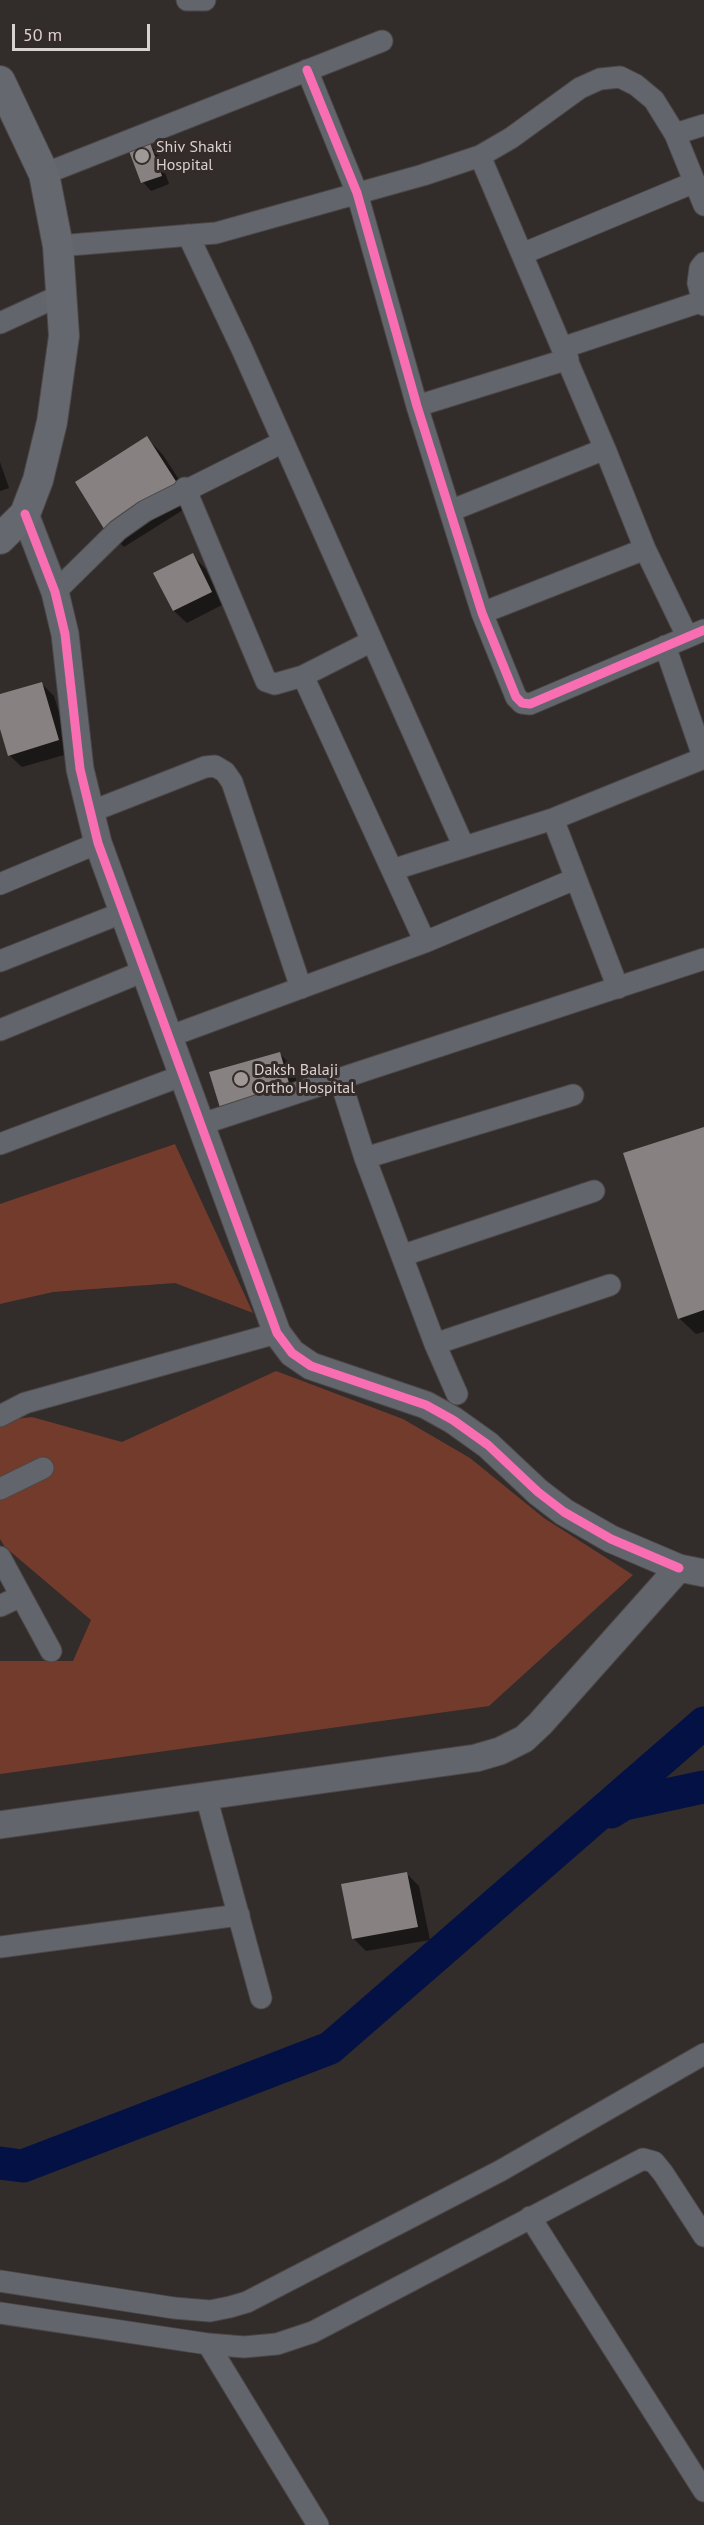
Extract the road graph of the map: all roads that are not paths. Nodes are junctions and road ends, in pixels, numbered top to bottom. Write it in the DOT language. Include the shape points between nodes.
graph roads {
  1 [pos="187,0"];
  2 [pos="205,0"];
  3 [pos="382,41"];
  4 [pos="308,70"];
  5 [pos="0,81"];
  6 [pos="704,125"];
  7 [pos="675,134"];
  8 [pos="480,156"];
  9 [pos="44,174"];
  10 [pos="695,182"];
  11 [pos="357,193"];
  12 [pos="704,205"];
  13 [pos="188,235"];
  14 [pos="58,246"];
  15 [pos="522,254"];
  16 [pos="704,263"];
  17 [pos="61,295"];
  18 [pos="703,303"];
  19 [pos="0,323"];
  20 [pos="565,354"];
  21 [pos="417,406"];
  22 [pos="283,442"];
  23 [pos="606,449"];
  24 [pos="185,488"];
  25 [pos="450,511"];
  26 [pos="25,514"];
  27 [pos="0,539"];
  28 [pos="645,549"];
  29 [pos="55,592"];
  30 [pos="482,613"];
  31 [pos="695,633"];
  32 [pos="372,641"];
  33 [pos="665,646"];
  34 [pos="303,676"];
  35 [pos="704,758"];
  36 [pos="90,812"];
  37 [pos="553,819"];
  38 [pos="98,843"];
  39 [pos="464,847"];
  40 [pos="392,870"];
  41 [pos="575,879"];
  42 [pos="0,884"];
  43 [pos="124,912"];
  44 [pos="425,942"];
  45 [pos="704,959"];
  46 [pos="0,961"];
  47 [pos="144,971"];
  48 [pos="301,988"];
  49 [pos="618,988"];
  50 [pos="0,1030"];
  51 [pos="168,1037"];
  52 [pos="181,1076"];
  53 [pos="340,1079"];
  54 [pos="573,1095"];
  55 [pos="199,1125"];
  56 [pos="0,1144"];
  57 [pos="365,1158"];
  58 [pos="594,1191"];
  59 [pos="404,1255"];
  60 [pos="610,1285"];
  61 [pos="277,1333"];
  62 [pos="435,1344"];
  63 [pos="458,1394"];
  64 [pos="0,1416"];
  65 [pos="43,1468"];
  66 [pos="0,1489"];
  67 [pos="0,1557"];
  68 [pos="691,1571"];
  69 [pos="21,1596"];
  70 [pos="0,1606"];
  71 [pos="51,1651"];
  72 [pos="206,1796"];
  73 [pos="0,1825"];
  74 [pos="238,1915"];
  75 [pos="0,1947"];
  76 [pos="261,1998"];
  77 [pos="704,2054"];
  78 [pos="530,2217"];
  79 [pos="704,2236"];
  80 [pos="0,2281"];
  81 [pos="0,2313"];
  82 [pos="208,2344"];
  83 [pos="704,2491"];
  84 [pos="318,2525"];
  1 -- 2 [label="street"];
  3 -- 4 [label="street"];
  4 -- 9 [label="street"];
  4 -- 11 [label="street"];
  5 -- 9 [label="main road"];
  6 -- 7 [label="street"];
  7 -- 8 [label="street" via="654,100 636,85 620,77 600,79 580,88"];
  7 -- 10 [label="street"];
  8 -- 11 [label="street"];
  8 -- 15 [label="street"];
  9 -- 14 [label="main road"];
  10 -- 12 [label="street"];
  10 -- 15 [label="street"];
  11 -- 13 [label="street" via="227,230"];
  11 -- 21 [label="street"];
  13 -- 14 [label="street"];
  13 -- 22 [label="street"];
  14 -- 17 [label="main road"];
  15 -- 20 [label="street"];
  16 -- 18 [label="street" via="698,283"];
  17 -- 19 [label="street"];
  17 -- 26 [label="main road" via="64,336 52,422"];
  18 -- 20 [label="street"];
  20 -- 21 [label="street"];
  20 -- 23 [label="street"];
  21 -- 25 [label="street"];
  22 -- 24 [label="street"];
  22 -- 32 [label="street"];
  23 -- 25 [label="street"];
  23 -- 28 [label="street"];
  24 -- 29 [label="street" via="118,530"];
  24 -- 34 [label="street" via="260,672 266,681 275,684"];
  25 -- 30 [label="street"];
  26 -- 27 [label="main road"];
  26 -- 29 [label="street"];
  28 -- 30 [label="street"];
  28 -- 31 [label="street"];
  29 -- 36 [label="street" via="65,634 80,770"];
  30 -- 33 [label="street" via="511,689 522,704 530,704"];
  31 -- 33 [label="street"];
  32 -- 34 [label="street"];
  32 -- 39 [label="street"];
  33 -- 35 [label="street"];
  34 -- 40 [label="street"];
  35 -- 37 [label="street"];
  36 -- 38 [label="street"];
  36 -- 48 [label="street" via="205,767 215,766 225,772 232,782"];
  37 -- 39 [label="street"];
  37 -- 41 [label="street"];
  38 -- 42 [label="street"];
  38 -- 43 [label="street"];
  39 -- 40 [label="street"];
  40 -- 44 [label="street"];
  41 -- 44 [label="street"];
  41 -- 49 [label="street"];
  43 -- 46 [label="street"];
  43 -- 47 [label="street"];
  44 -- 48 [label="street"];
  45 -- 49 [label="street"];
  47 -- 50 [label="street"];
  47 -- 51 [label="street"];
  48 -- 51 [label="street"];
  49 -- 53 [label="street"];
  51 -- 52 [label="street"];
  52 -- 55 [label="street"];
  52 -- 56 [label="street"];
  53 -- 55 [label="street"];
  53 -- 57 [label="street"];
  54 -- 57 [label="street"];
  55 -- 61 [label="street"];
  57 -- 59 [label="street"];
  58 -- 59 [label="street"];
  59 -- 62 [label="street"];
  60 -- 62 [label="street"];
  61 -- 64 [label="street" via="25,1403"];
  61 -- 68 [label="street" via="292,1353 311,1366 426,1405 453,1420 488,1444 564,1512 612,1539"];
  62 -- 63 [label="street"];
  65 -- 66 [label="street"];
  67 -- 69 [label="street"];
  68 -- 72 [label="street" via="540,1724 524,1739 500,1751 476,1758"];
  69 -- 70 [label="street"];
  69 -- 71 [label="street"];
  72 -- 73 [label="street"];
  72 -- 74 [label="street"];
  74 -- 75 [label="street"];
  74 -- 76 [label="street"];
  77 -- 80 [label="street" via="500,2171 247,2302 210,2311 174,2308"];
  78 -- 79 [label="street" via="643,2159 654,2162 663,2173"];
  78 -- 82 [label="street" via="313,2332 277,2344"];
  78 -- 83 [label="street"];
  81 -- 82 [label="street"];
  82 -- 84 [label="street"];
}
